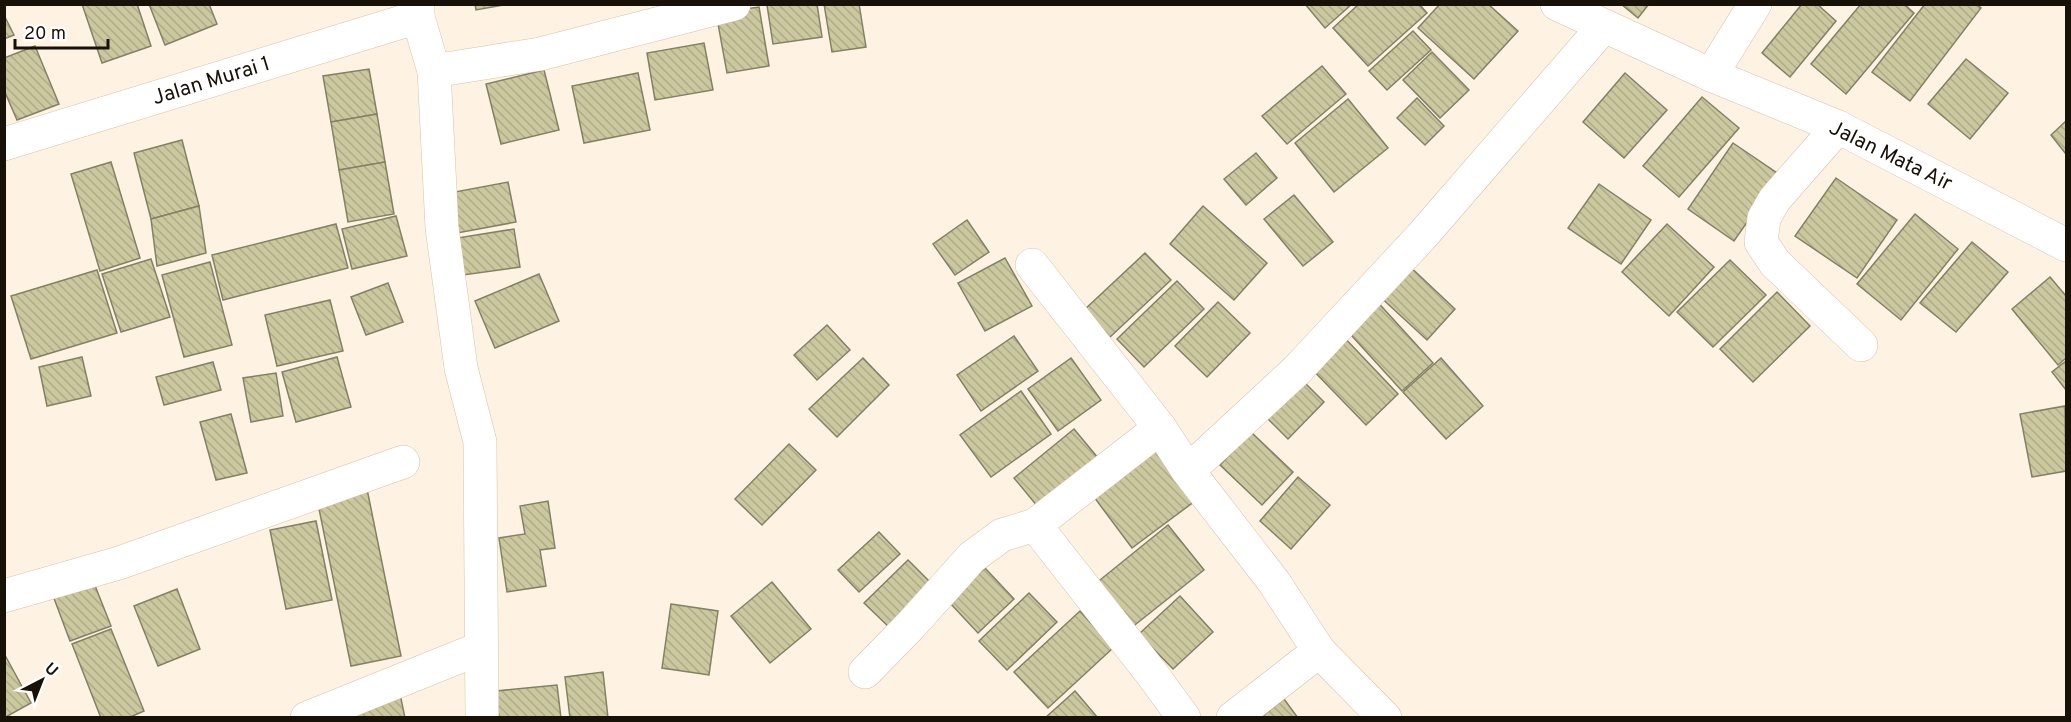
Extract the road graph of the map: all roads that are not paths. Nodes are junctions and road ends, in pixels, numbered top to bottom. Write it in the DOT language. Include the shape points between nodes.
graph roads {
  1 [pos="734,4"];
  2 [pos="1557,4"];
  3 [pos="1755,4"];
  4 [pos="418,11"];
  5 [pos="1604,26"];
  6 [pos="434,71"];
  7 [pos="1711,75"];
  8 [pos="1838,127"];
  9 [pos="4,144"];
  10 [pos="2067,244"];
  11 [pos="1032,265"];
  12 [pos="1861,345"];
  13 [pos="1160,428"];
  14 [pos="403,462"];
  15 [pos="1188,471"];
  16 [pos="1035,525"];
  17 [pos="4,596"];
  18 [pos="481,648"];
  19 [pos="1319,651"];
  20 [pos="865,672"];
  21 [pos="307,717"];
  22 [pos="482,717"];
  23 [pos="1184,717"];
  24 [pos="1233,717"];
  25 [pos="1384,717"];
  1 -- 6 [label="street" via="540,54"];
  2 -- 5 [label="street, Jalan Mata Air"];
  3 -- 7 [label="street"];
  4 -- 6 [label="street"];
  4 -- 9 [label="street, Jalan Murai 1"];
  5 -- 7 [label="street, Jalan Mata Air"];
  5 -- 15 [label="street" via="1421,237 1296,370"];
  6 -- 18 [label="street" via="442,228 461,368 480,442"];
  7 -- 8 [label="street, Jalan Mata Air"];
  8 -- 10 [label="street, Jalan Mata Air"];
  8 -- 12 [label="street" via="1775,199 1764,218 1761,242 1775,263"];
  11 -- 13 [label="street"];
  13 -- 15 [label="street"];
  13 -- 16 [label="street"];
  14 -- 17 [label="street" via="118,563"];
  15 -- 19 [label="street" via="1274,582"];
  16 -- 20 [label="street" via="1002,535 972,557"];
  16 -- 23 [label="street"];
  18 -- 21 [label="street"];
  18 -- 22 [label="street"];
  19 -- 24 [label="street"];
  19 -- 25 [label="street"];
}
